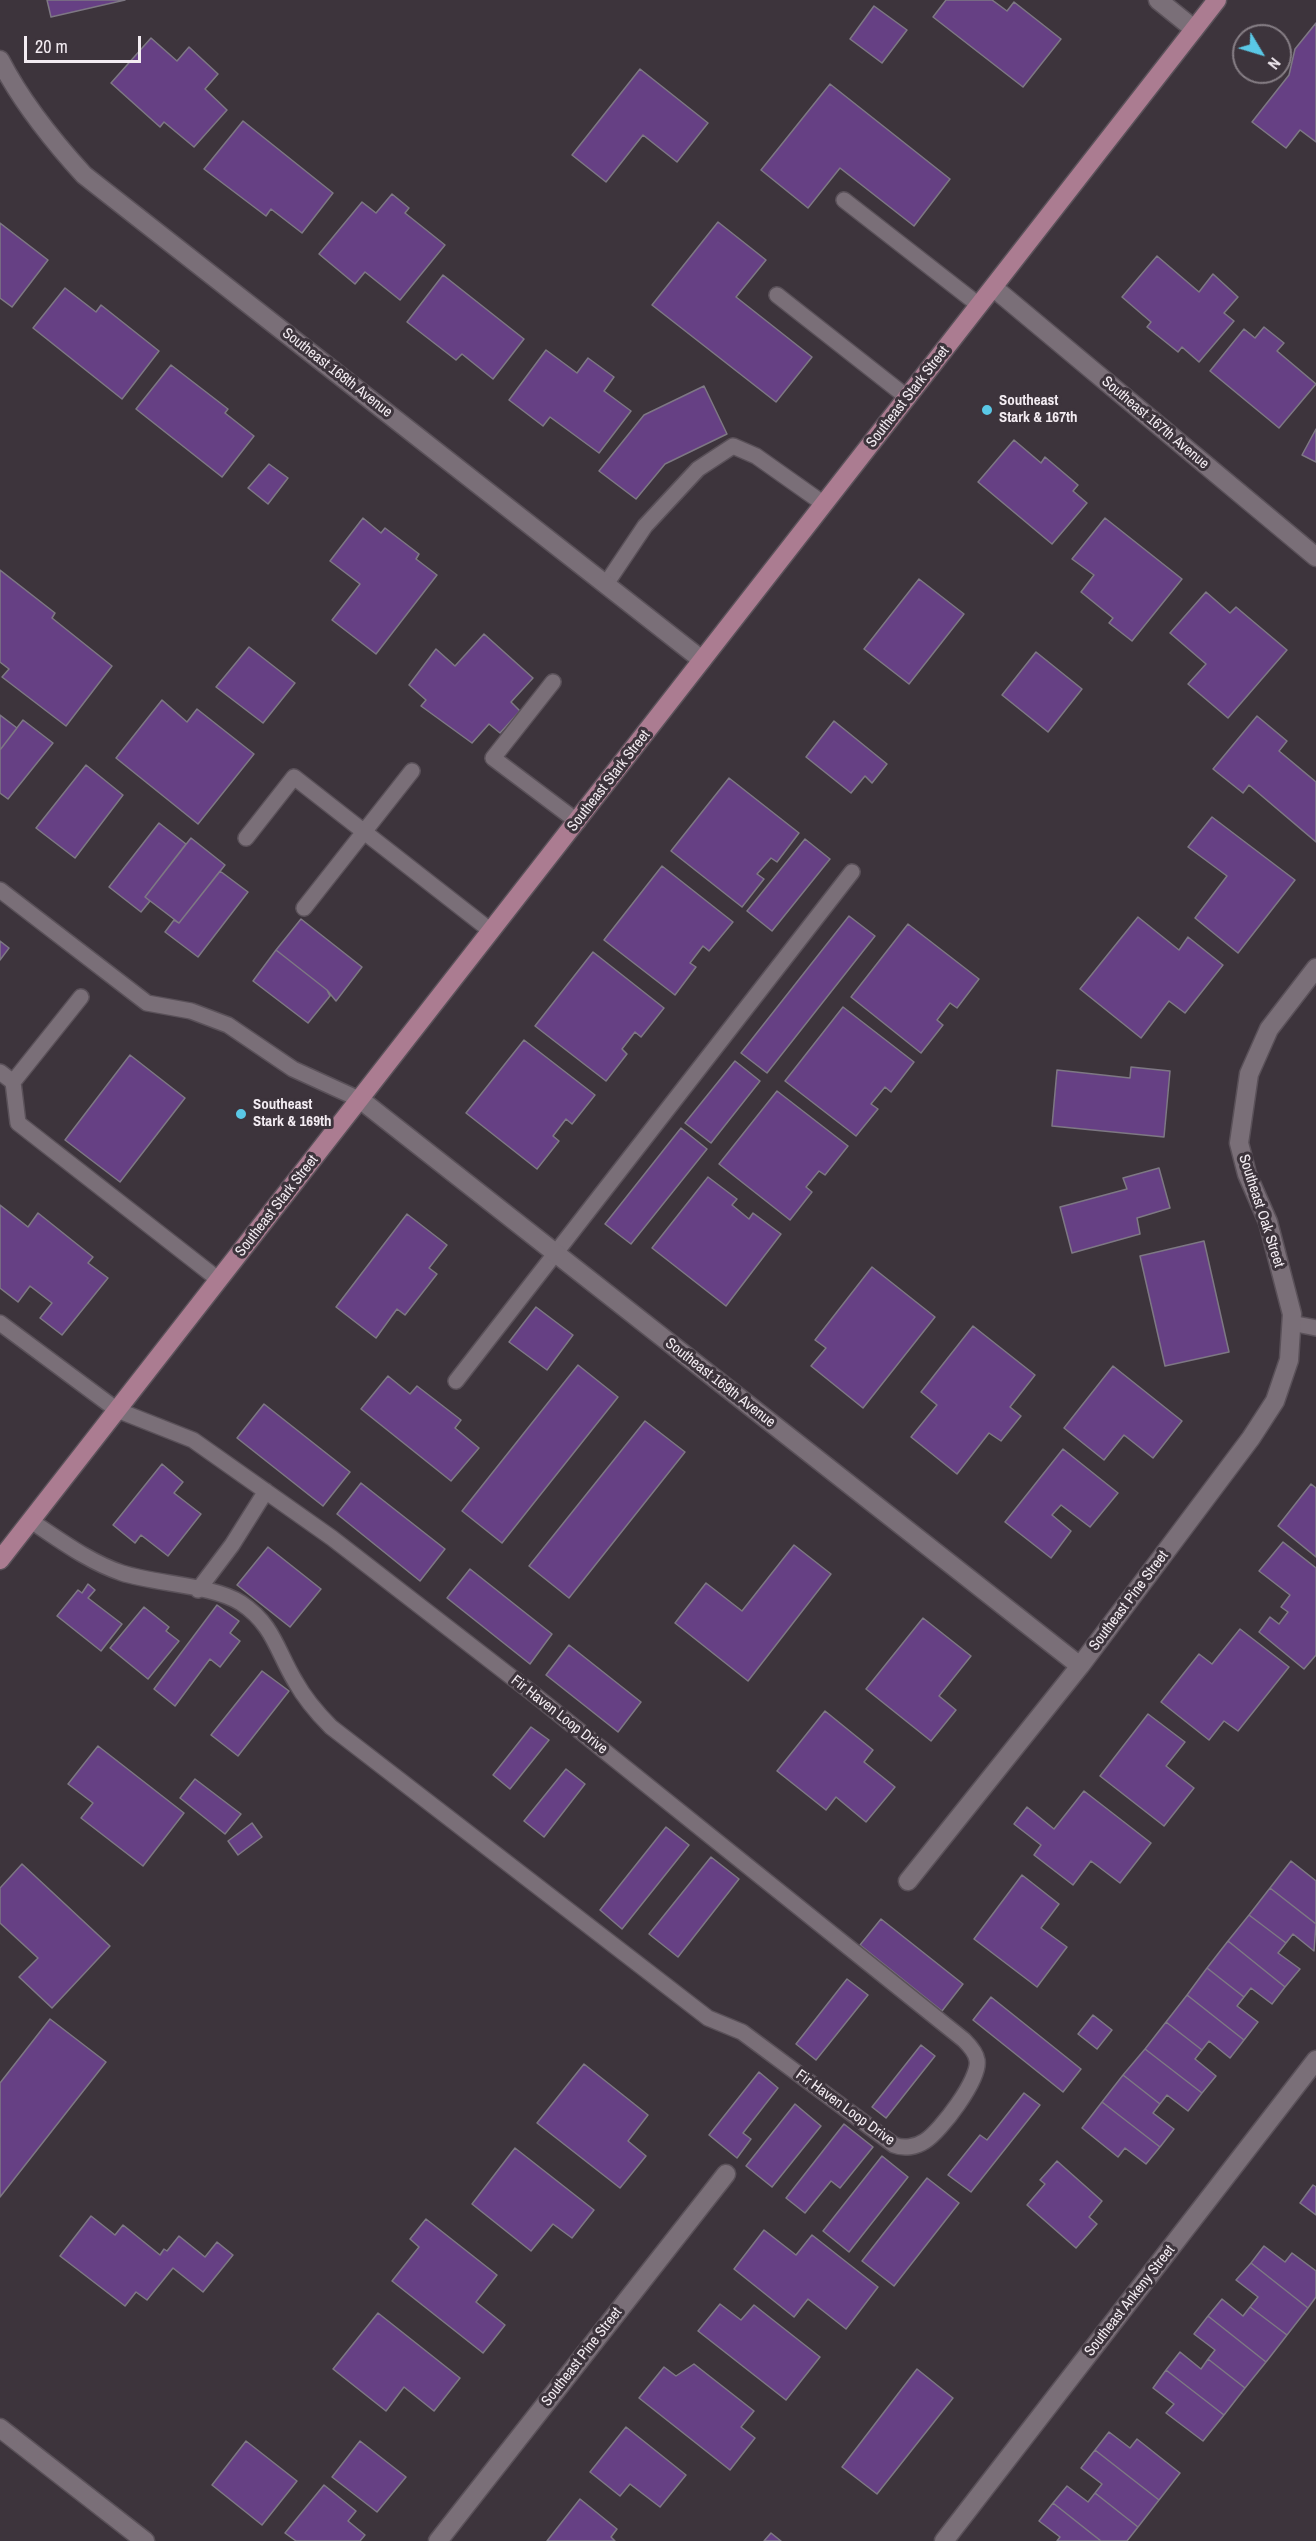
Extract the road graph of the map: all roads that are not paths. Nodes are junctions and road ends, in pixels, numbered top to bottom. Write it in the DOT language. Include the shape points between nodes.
graph roads {
  1 [pos="1158,0"];
  2 [pos="1217,0"];
  3 [pos="1194,29"];
  4 [pos="0,60"];
  5 [pos="6,85"];
  6 [pos="844,200"];
  7 [pos="994,288"];
  8 [pos="777,295"];
  9 [pos="980,306"];
  10 [pos="908,398"];
  11 [pos="824,504"];
  12 [pos="1316,557"];
  13 [pos="606,584"];
  14 [pos="702,660"];
  15 [pos="553,682"];
  16 [pos="412,771"];
  17 [pos="578,822"];
  18 [pos="364,832"];
  19 [pos="246,838"];
  20 [pos="852,873"];
  21 [pos="0,890"];
  22 [pos="304,908"];
  23 [pos="491,931"];
  24 [pos="1316,968"];
  25 [pos="81,997"];
  26 [pos="0,1072"];
  27 [pos="13,1082"];
  28 [pos="361,1100"];
  29 [pos="556,1253"];
  30 [pos="219,1280"];
  31 [pos="1287,1295"];
  32 [pos="0,1323"];
  33 [pos="1291,1323"];
  34 [pos="1316,1328"];
  35 [pos="456,1381"];
  36 [pos="117,1410"];
  37 [pos="266,1491"];
  38 [pos="31,1521"];
  39 [pos="0,1560"];
  40 [pos="198,1590"];
  41 [pos="1080,1666"];
  42 [pos="908,1881"];
  43 [pos="1316,2060"];
  44 [pos="726,2174"];
  45 [pos="0,2428"];
  46 [pos="145,2541"];
  47 [pos="438,2541"];
  48 [pos="944,2541"];
  1 -- 3 [label="street"];
  2 -- 3 [label="main road, Southeast Stark Street"];
  3 -- 7 [label="main road, Southeast Stark Street"];
  4 -- 5 [label="street, Southeast 168th Avenue"];
  5 -- 13 [label="street, Southeast 168th Avenue" via="84,175"];
  6 -- 9 [label="lane"];
  7 -- 9 [label="main road, Southeast Stark Street"];
  7 -- 12 [label="street, Southeast 167th Avenue"];
  8 -- 10 [label="lane"];
  9 -- 10 [label="main road, Southeast Stark Street"];
  10 -- 11 [label="main road, Southeast Stark Street"];
  11 -- 13 [label="lane" via="756,456 733,446 690,477 645,526"];
  11 -- 14 [label="main road, Southeast Stark Street"];
  13 -- 14 [label="street, Southeast 168th Avenue"];
  14 -- 17 [label="main road, Southeast Stark Street"];
  15 -- 17 [label="lane" via="493,758"];
  16 -- 18 [label="lane"];
  17 -- 23 [label="main road, Southeast Stark Street"];
  18 -- 19 [label="lane" via="294,777"];
  18 -- 22 [label="lane"];
  18 -- 23 [label="lane"];
  20 -- 29 [label="lane"];
  21 -- 28 [label="lane" via="147,1003 191,1011 228,1025 293,1069"];
  23 -- 28 [label="main road, Southeast Stark Street"];
  24 -- 31 [label="street, Southeast Oak Street" via="1269,1029 1249,1074 1239,1143 1247,1174 1268,1222"];
  25 -- 27 [label="lane"];
  26 -- 27 [label="lane"];
  27 -- 30 [label="lane" via="18,1123"];
  28 -- 29 [label="street, Southeast 169th Avenue"];
  28 -- 30 [label="main road, Southeast Stark Street"];
  29 -- 35 [label="lane"];
  29 -- 41 [label="street, Southeast 169th Avenue"];
  30 -- 36 [label="main road, Southeast Stark Street"];
  31 -- 33 [label="street, Southeast Pine Street"];
  32 -- 36 [label="lane, Fir Haven Loop Drive"];
  33 -- 34 [label="lane"];
  33 -- 41 [label="street, Southeast Pine Street" via="1289,1360 1275,1401"];
  36 -- 37 [label="lane, Fir Haven Loop Drive" via="193,1440"];
  36 -- 38 [label="main road, Southeast Stark Street"];
  37 -- 40 [label="lane"];
  37 -- 40 [label="lane, Fir Haven Loop Drive" via="536,1696 964,2040 978,2059 977,2073 968,2090 924,2142 900,2148 894,2145 742,2032 708,2018 331,1728 310,1706 264,1623 231,1598"];
  38 -- 39 [label="main road, Southeast Stark Street"];
  38 -- 40 [label="lane, Fir Haven Loop Drive" via="105,1566"];
  41 -- 42 [label="street, Southeast Pine Street"];
  43 -- 48 [label="street, Southeast Ankeny Street"];
  44 -- 47 [label="street, Southeast Pine Street"];
  45 -- 46 [label="street"];
}
